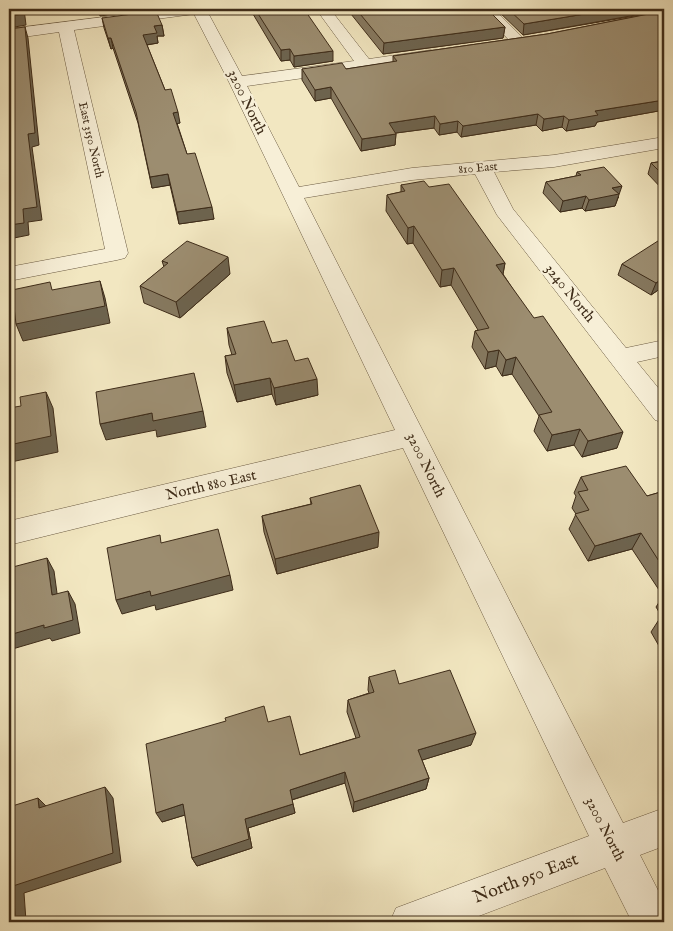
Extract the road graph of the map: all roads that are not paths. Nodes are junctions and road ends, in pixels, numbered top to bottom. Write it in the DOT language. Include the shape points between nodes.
graph roads {
  1 [pos="199,9"];
  2 [pos="323,9"];
  3 [pos="486,9"];
  4 [pos="65,26"];
  5 [pos="9,34"];
  6 [pos="537,40"];
  7 [pos="519,42"];
  8 [pos="500,45"];
  9 [pos="442,53"];
  10 [pos="365,64"];
  11 [pos="237,82"];
  12 [pos="664,142"];
  13 [pos="482,168"];
  14 [pos="292,194"];
  15 [pos="9,274"];
  16 [pos="664,348"];
  17 [pos="622,357"];
  18 [pos="664,414"];
  19 [pos="412,436"];
  20 [pos="9,533"];
  21 [pos="664,827"];
  22 [pos="614,846"];
  23 [pos="410,922"];
  24 [pos="653,922"];
  1 -- 4 [label="street"];
  1 -- 11 [label="street, 3200 North"];
  2 -- 10 [label="street"];
  3 -- 7 [label="street"];
  4 -- 5 [label="street"];
  4 -- 15 [label="street, East 3150 North" via="117,253"];
  6 -- 7 [label="street"];
  7 -- 8 [label="street"];
  9 -- 10 [label="street"];
  10 -- 11 [label="street"];
  11 -- 14 [label="street, 3200 North"];
  12 -- 13 [label="street, 810 East" via="554,161"];
  13 -- 14 [label="street, 810 East" via="412,174"];
  13 -- 17 [label="street, 3240 North" via="504,211"];
  14 -- 19 [label="street, 3200 North"];
  16 -- 17 [label="street"];
  17 -- 18 [label="street, 3240 North"];
  19 -- 20 [label="street, North 880 East"];
  19 -- 22 [label="street, 3200 North"];
  21 -- 22 [label="street, North 950 East"];
  22 -- 23 [label="street, North 950 East"];
  22 -- 24 [label="street, 3200 North"];
}
